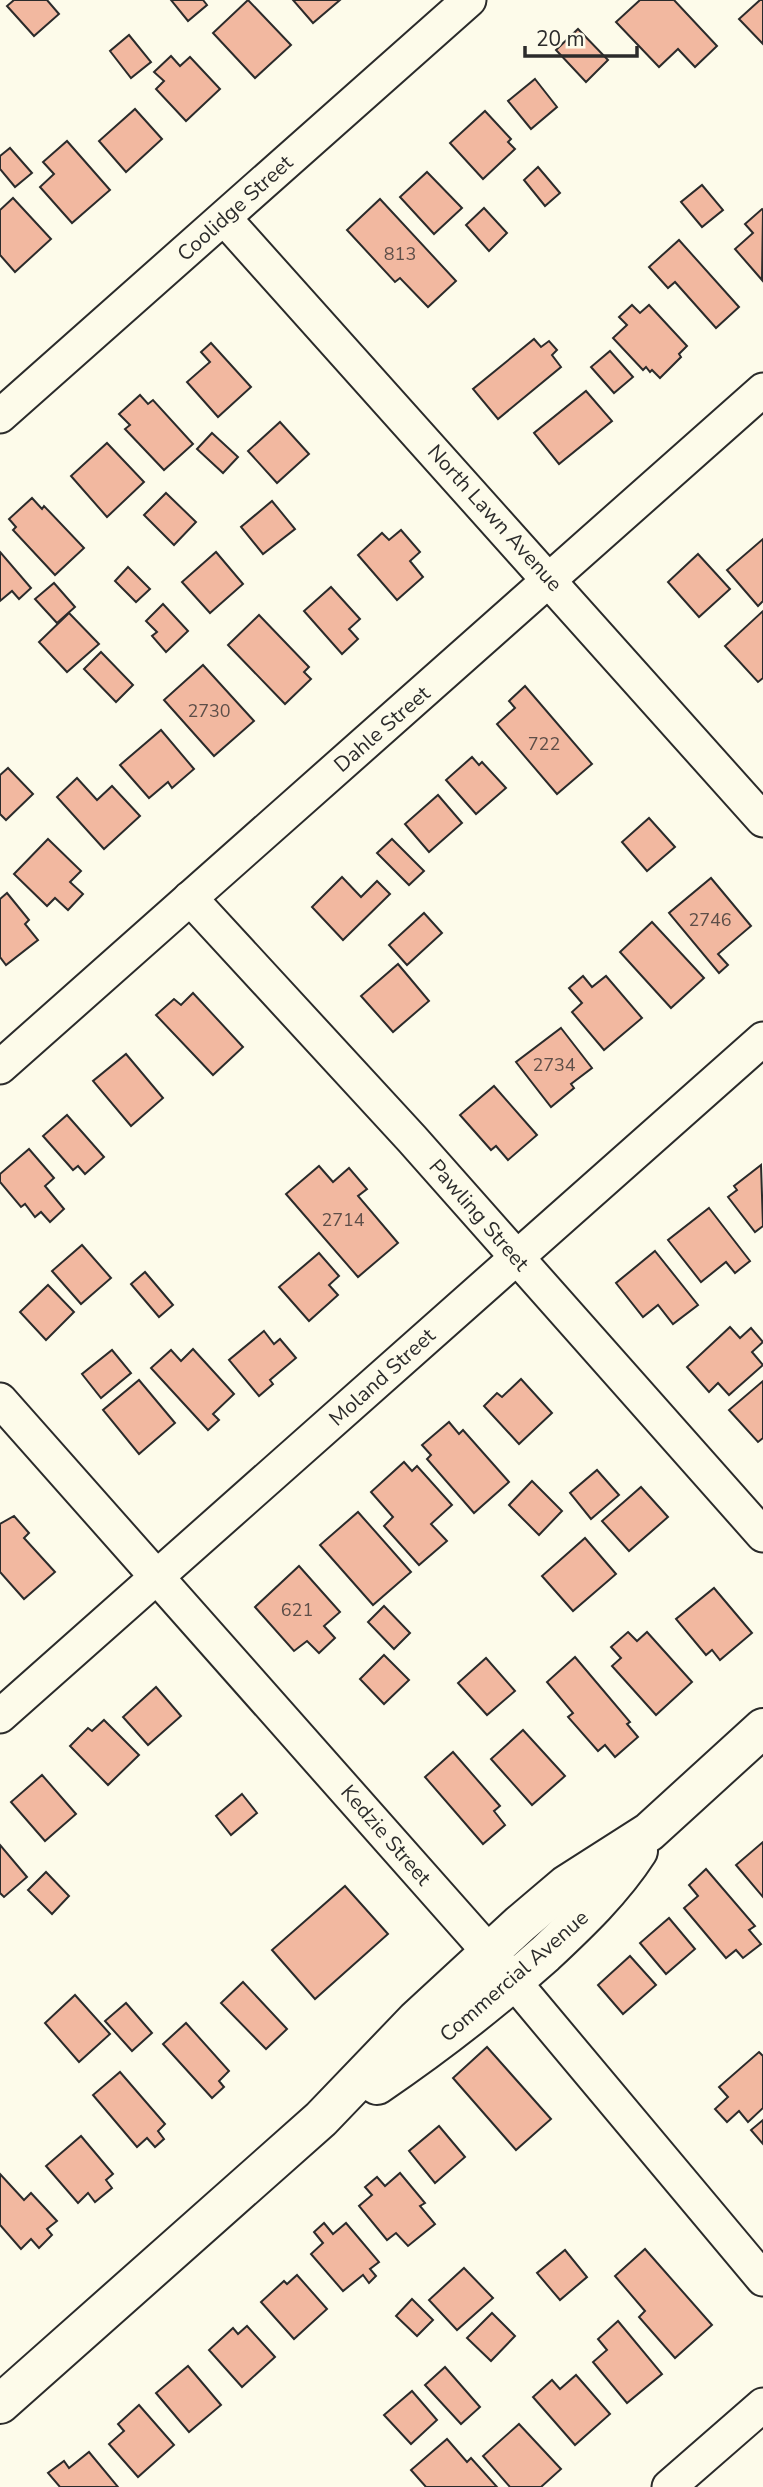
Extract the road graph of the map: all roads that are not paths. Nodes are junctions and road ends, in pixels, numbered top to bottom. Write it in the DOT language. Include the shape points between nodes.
graph roads {
  1 [pos="469,0"];
  2 [pos="224,218"];
  3 [pos="763,390"];
  4 [pos="0,416"];
  5 [pos="551,580"];
  6 [pos="763,820"];
  7 [pos="190,898"];
  8 [pos="763,1040"];
  9 [pos="0,1068"];
  10 [pos="517,1258"];
  11 [pos="0,1400"];
  12 [pos="763,1535"];
  13 [pos="155,1578"];
  14 [pos="0,1716"];
  15 [pos="763,1728"];
  16 [pos="649,1832"];
  17 [pos="488,1952"];
  18 [pos="514,1982"];
  19 [pos="321,2119"];
  20 [pos="763,2279"];
  21 [pos="0,2404"];
  22 [pos="763,2405"];
  23 [pos="669,2487"];
  1 -- 2 [label="street, Coolidge Street"];
  2 -- 4 [label="street, Coolidge Street"];
  2 -- 5 [label="street, North Lawn Avenue"];
  3 -- 5 [label="street, Dahle Street"];
  5 -- 6 [label="street, North Lawn Avenue"];
  5 -- 7 [label="street, Dahle Street"];
  7 -- 9 [label="street, Dahle Street"];
  7 -- 10 [label="street, Pawling Street"];
  8 -- 10 [label="street, Moland Street"];
  10 -- 12 [label="street, Pawling Street"];
  10 -- 13 [label="street, Moland Street"];
  11 -- 13 [label="street, Kedzie Street"];
  13 -- 14 [label="street, Moland Street"];
  13 -- 17 [label="street, Kedzie Street"];
  15 -- 16 [label="street, Commercial Avenue"];
  16 -- 17 [label="street, Commercial Avenue" via="566,1885"];
  16 -- 18 [label="street, Commercial Avenue" via="627,1867 593,1906"];
  17 -- 18 [label="street, Kedzie Street"];
  17 -- 19 [label="street, Commercial Avenue"];
  18 -- 19 [label="street, Commercial Avenue" via="438,2043"];
  18 -- 20 [label="street, Kedzie Street"];
  19 -- 21 [label="street, Commercial Avenue"];
  22 -- 23 [label="street"];
}
